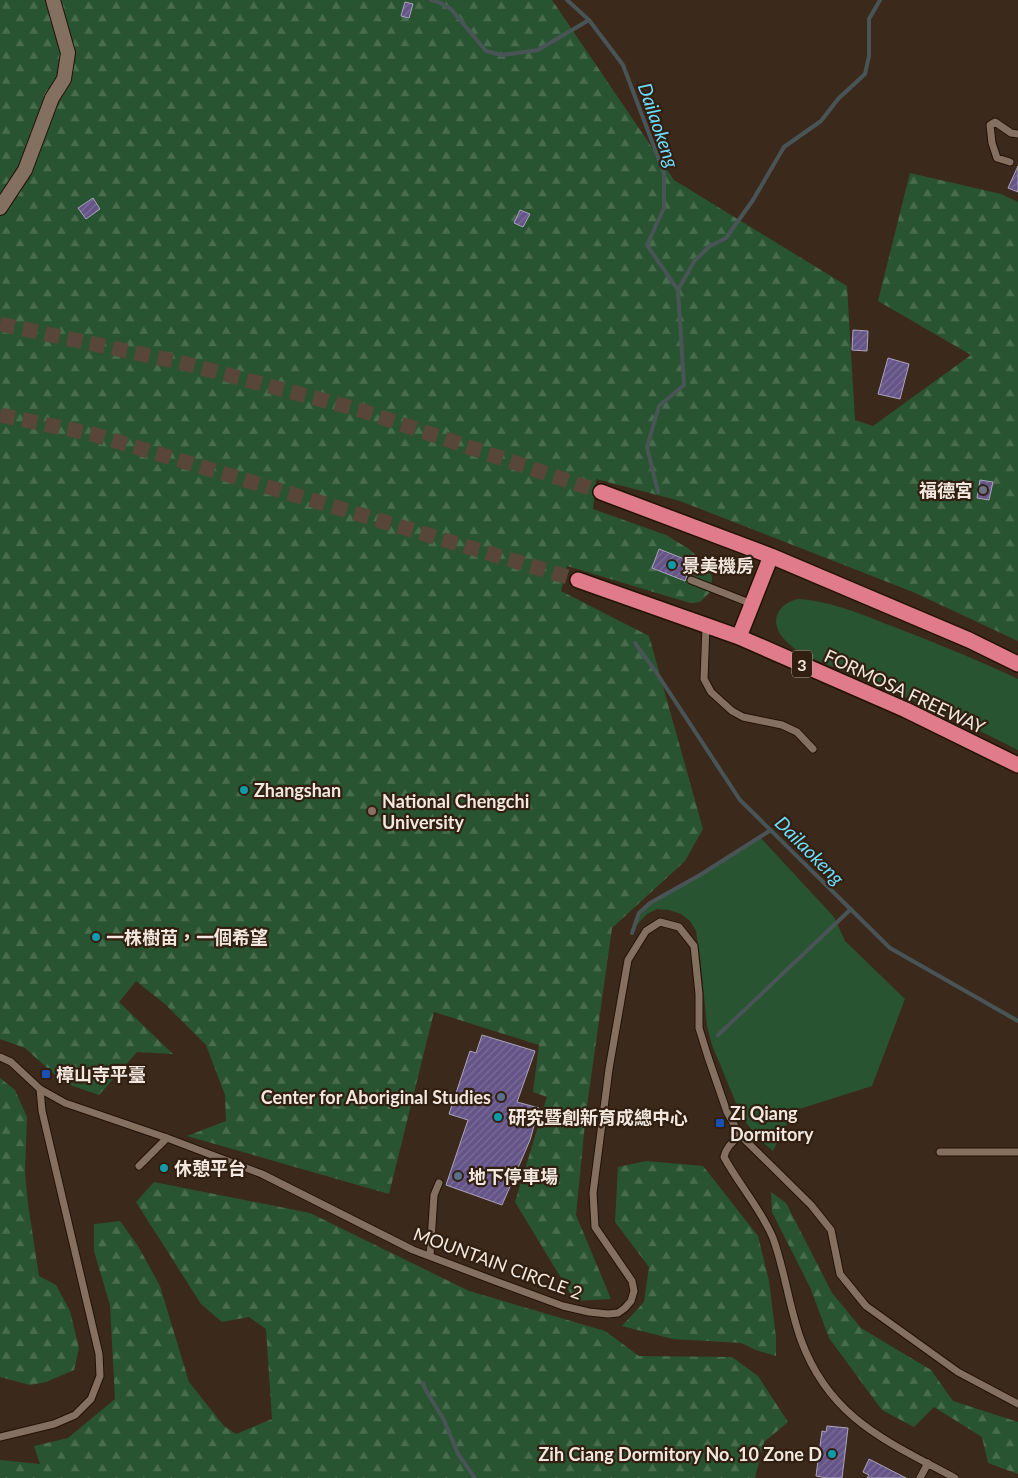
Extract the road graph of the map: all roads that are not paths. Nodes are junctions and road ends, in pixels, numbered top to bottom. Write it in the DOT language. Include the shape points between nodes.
graph roads {
  1 [pos="53,0"];
  2 [pos="1018,134"];
  3 [pos="1010,162"];
  4 [pos="0,208"];
  5 [pos="601,492"];
  6 [pos="771,556"];
  7 [pos="578,580"];
  8 [pos="691,580"];
  9 [pos="752,604"];
  10 [pos="706,626"];
  11 [pos="739,637"];
  12 [pos="1018,664"];
  13 [pos="813,749"];
  14 [pos="1018,765"];
  15 [pos="0,1057"];
  16 [pos="40,1089"];
  17 [pos="740,1135"];
  18 [pos="167,1138"];
  19 [pos="940,1152"];
  20 [pos="1018,1152"];
  21 [pos="138,1166"];
  22 [pos="438,1183"];
  23 [pos="430,1256"];
  24 [pos="1018,1404"];
  25 [pos="0,1437"];
  26 [pos="928,1463"];
  27 [pos="920,1478"];
  28 [pos="955,1478"];
  1 -- 4 [label="street" via="68,53 64,79 52,98 25,170"];
  2 -- 3 [label="lane" via="1010,134 995,122 990,125 998,158"];
  5 -- 6 [label="highway"];
  6 -- 9 [label="highway"];
  6 -- 12 [label="highway"];
  7 -- 10 [label="highway, FORMOSA FREEWAY / 3"];
  8 -- 9 [label="lane"];
  9 -- 11 [label="highway"];
  10 -- 11 [label="highway, FORMOSA FREEWAY / 3"];
  10 -- 13 [label="lane" via="704,679 711,692 732,711 797,732"];
  11 -- 14 [label="highway, FORMOSA FREEWAY / 3" via="906,710"];
  15 -- 16 [label="lane, MOUNTAIN CIRCLE 2"];
  16 -- 18 [label="lane, MOUNTAIN CIRCLE 2" via="73,1106"];
  16 -- 25 [label="lane" via="42,1111 99,1354 100,1376 92,1399 76,1415 54,1424"];
  17 -- 23 [label="lane, MOUNTAIN CIRCLE 2" via="727,1112 700,1028 694,946 678,927 660,922 646,931 628,960 609,1069 593,1193 595,1227 632,1281 631,1301 618,1313 589,1312 563,1306"];
  17 -- 24 [label="lane, MOUNTAIN CIRCLE 2" via="811,1205 831,1230 840,1274 866,1306 958,1372"];
  17 -- 26 [label="lane" via="728,1146 724,1157 765,1220 801,1339 815,1370 838,1402 861,1424"];
  18 -- 21 [label="lane"];
  18 -- 23 [label="lane, MOUNTAIN CIRCLE 2" via="262,1174"];
  19 -- 20 [label="lane"];
  22 -- 23 [label="lane" via="434,1195"];
  26 -- 27 [label="lane"];
  26 -- 28 [label="lane"];
}
